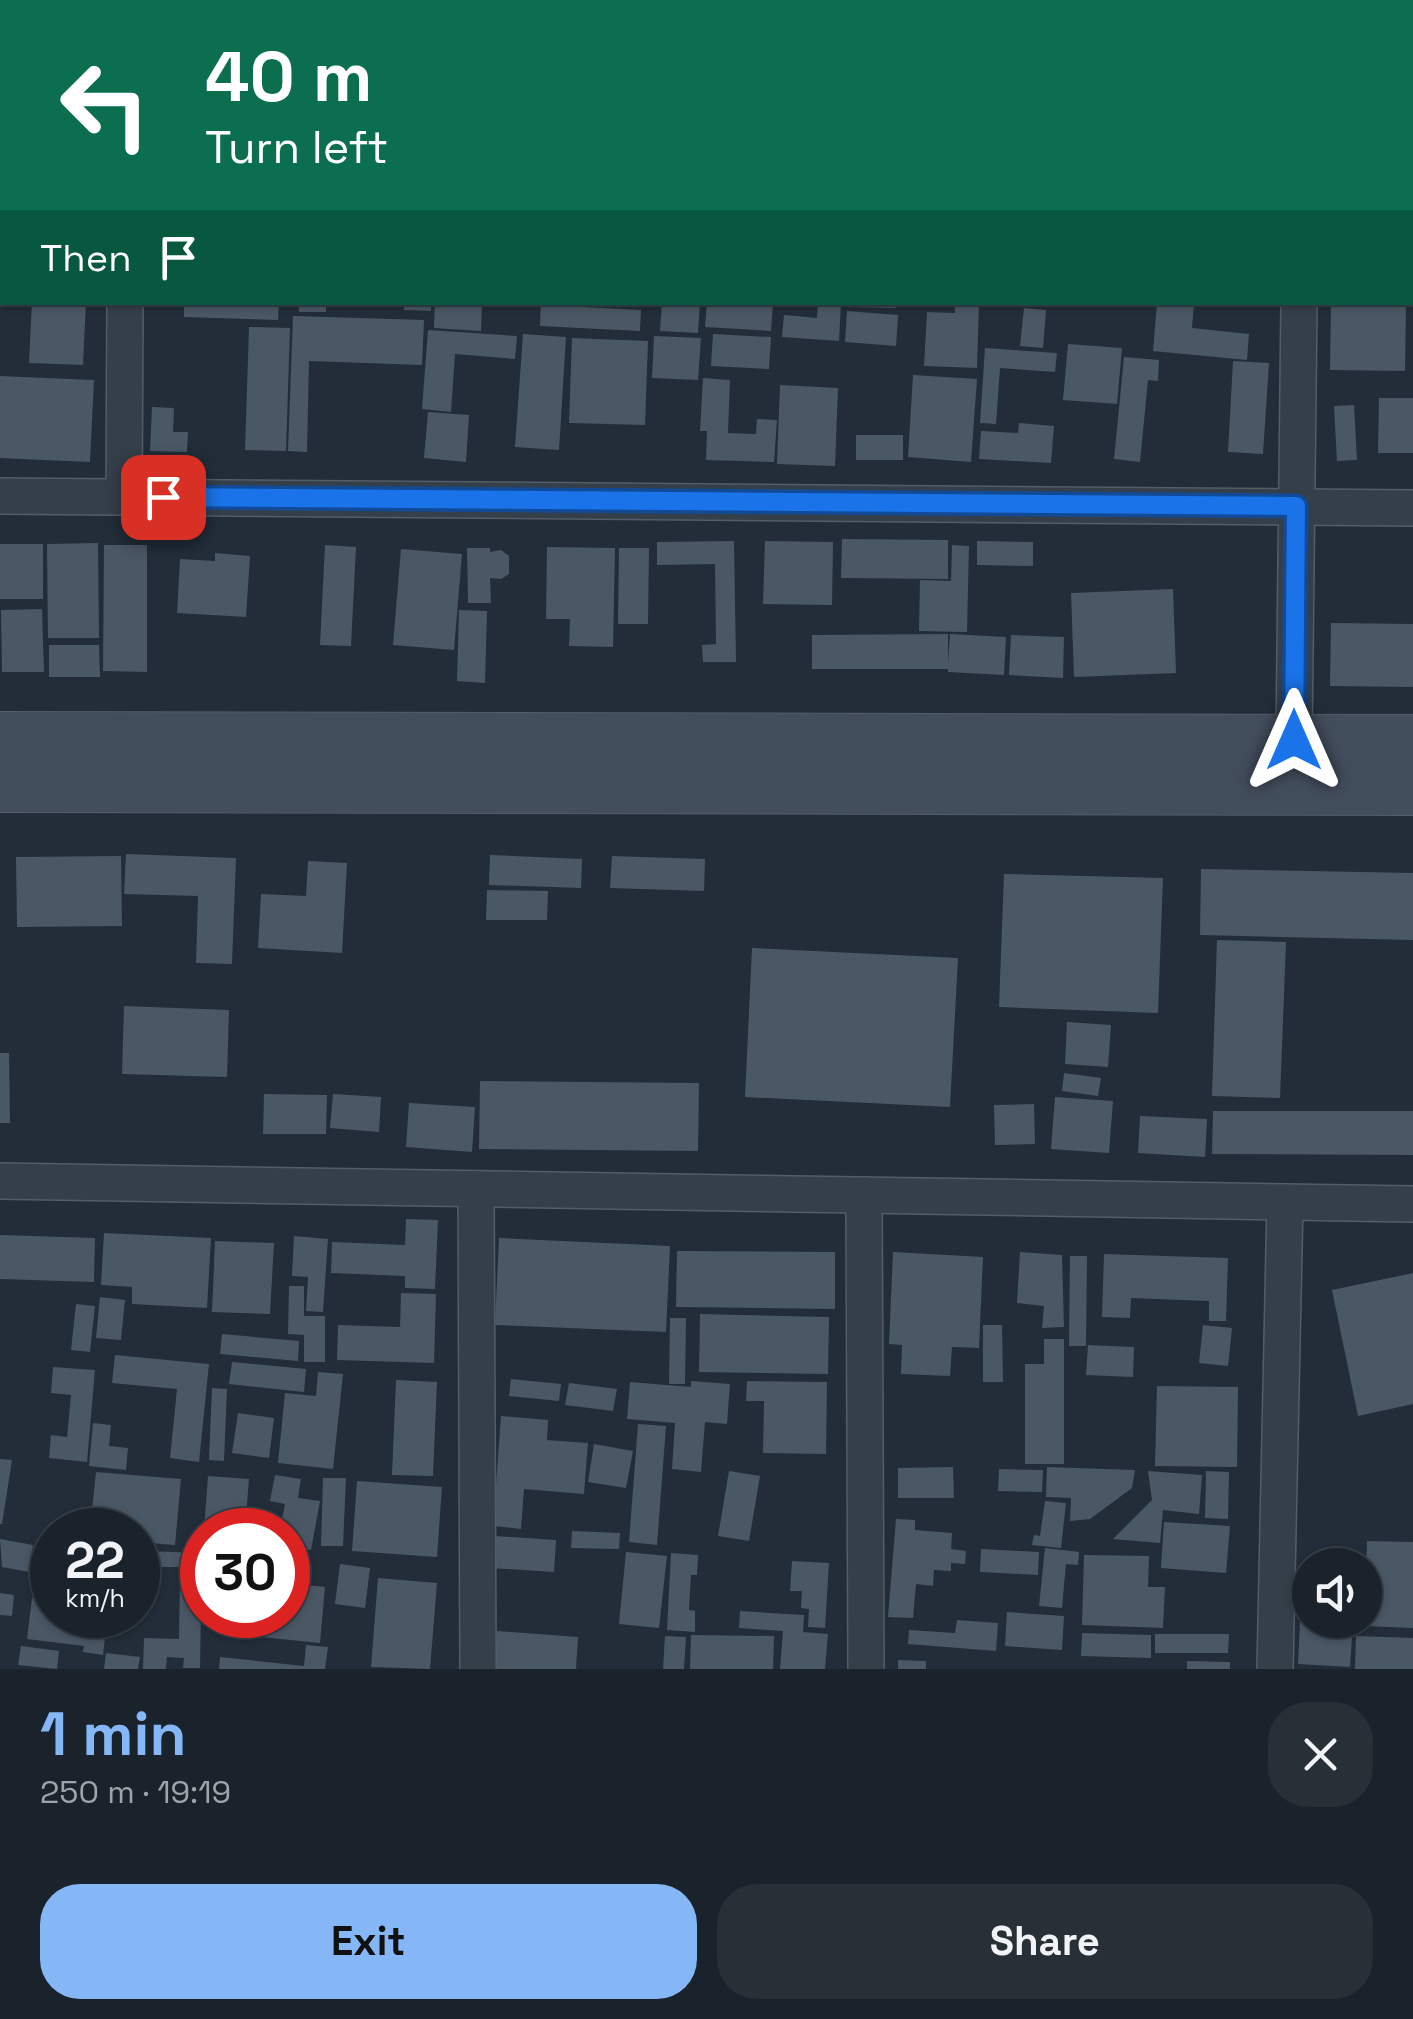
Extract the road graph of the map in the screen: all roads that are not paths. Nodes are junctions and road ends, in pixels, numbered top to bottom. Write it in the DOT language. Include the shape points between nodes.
graph roads {
  1 [pos="125,305"];
  2 [pos="1298,305"];
  3 [pos="0,496"];
  4 [pos="124,497"];
  5 [pos="1296,506"];
  6 [pos="1413,508"];
  7 [pos="0,737"];
  8 [pos="1294,740"];
  9 [pos="1413,740"];
  10 [pos="0,787"];
  11 [pos="1413,790"];
  12 [pos="0,1181"];
  13 [pos="476,1189"];
  14 [pos="864,1195"];
  15 [pos="1285,1202"];
  16 [pos="1413,1204"];
  17 [pos="478,1669"];
  18 [pos="866,1669"];
  19 [pos="1275,1669"];
  1 -- 4 [label="street"];
  2 -- 5 [label="street"];
  3 -- 4 [label="street"];
  4 -- 5 [label="street"];
  5 -- 6 [label="street"];
  5 -- 8 [label="street"];
  7 -- 8 [label="main road"];
  8 -- 9 [label="main road"];
  10 -- 11 [label="main road"];
  12 -- 13 [label="street"];
  13 -- 14 [label="street"];
  13 -- 17 [label="street"];
  14 -- 15 [label="street"];
  14 -- 18 [label="street"];
  15 -- 16 [label="street"];
  15 -- 19 [label="street"];
}
